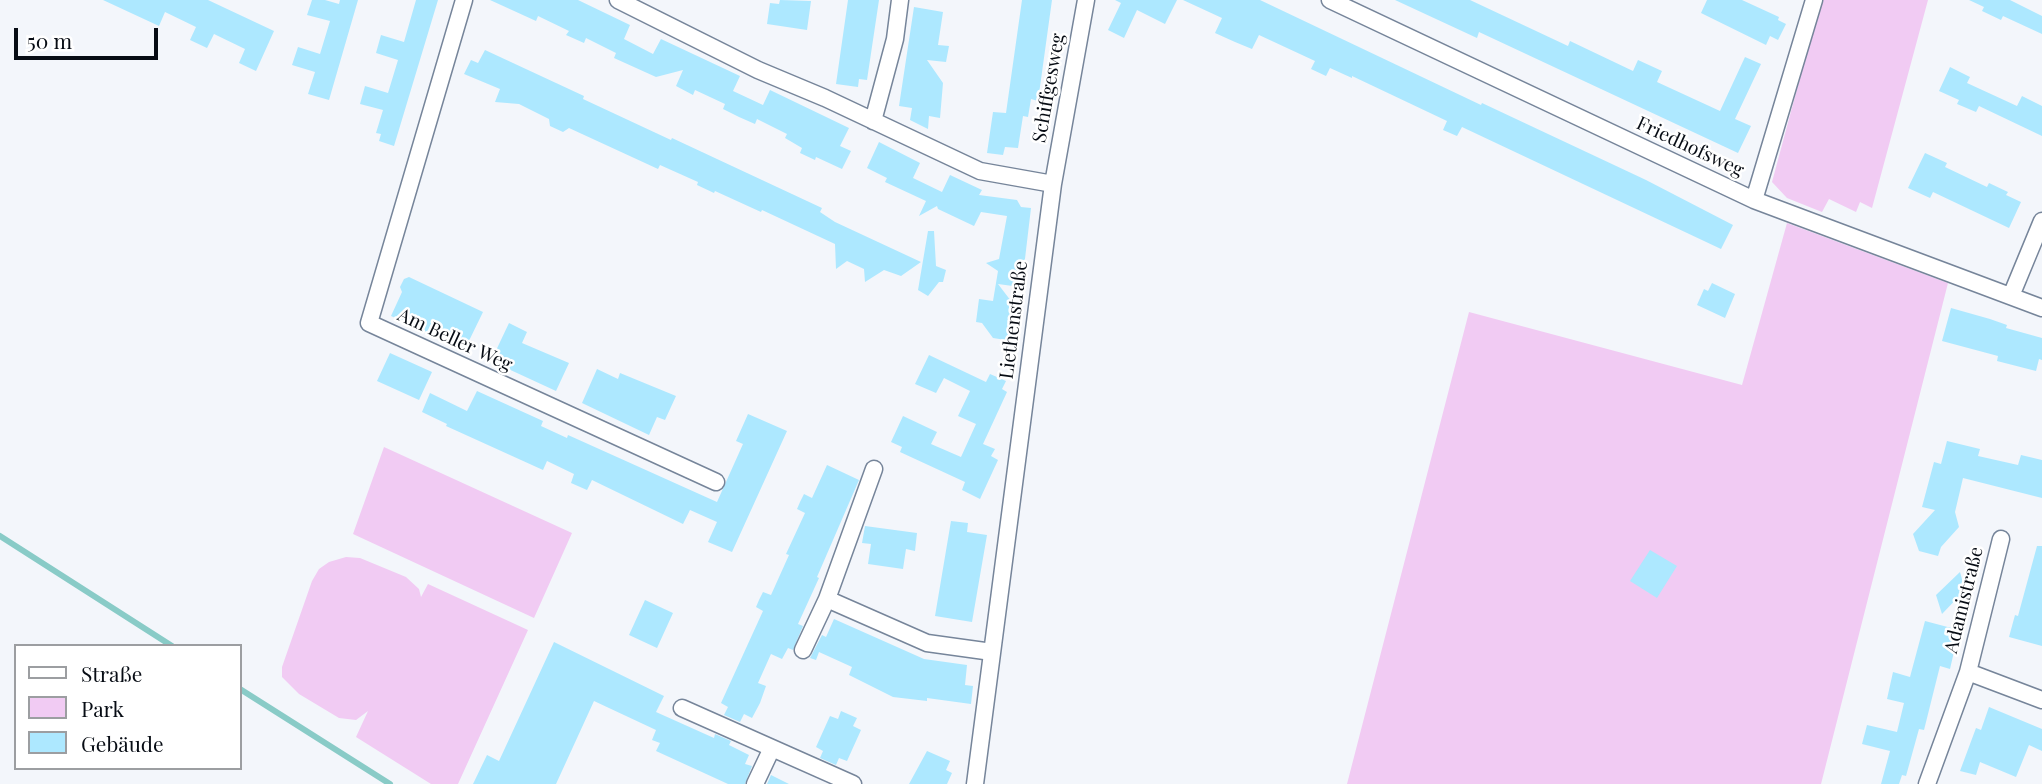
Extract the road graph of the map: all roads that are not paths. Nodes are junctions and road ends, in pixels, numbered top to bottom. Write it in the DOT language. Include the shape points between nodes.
graph roads {
  1 [pos="464,0"];
  2 [pos="618,0"];
  3 [pos="900,0"];
  4 [pos="1086,0"];
  5 [pos="1330,0"];
  6 [pos="1814,0"];
  7 [pos="873,121"];
  8 [pos="1053,184"];
  9 [pos="1754,200"];
  10 [pos="2042,221"];
  11 [pos="2011,296"];
  12 [pos="2042,308"];
  13 [pos="874,469"];
  14 [pos="716,482"];
  15 [pos="2001,538"];
  16 [pos="827,599"];
  17 [pos="803,650"];
  18 [pos="992,652"];
  19 [pos="1968,672"];
  20 [pos="2042,700"];
  21 [pos="682,708"];
  22 [pos="772,748"];
  23 [pos="755,784"];
  24 [pos="853,784"];
  25 [pos="975,784"];
  26 [pos="1927,784"];
  1 -- 14 [label="street, Am Beller Weg" via="369,323"];
  2 -- 7 [label="street"];
  3 -- 7 [label="street"];
  4 -- 8 [label="street, Schiffgesweg"];
  5 -- 9 [label="street, Friedhofsweg"];
  6 -- 9 [label="street"];
  7 -- 8 [label="street" via="980,171"];
  8 -- 18 [label="street, Liethenstraße"];
  9 -- 11 [label="street, Friedhofsweg"];
  10 -- 11 [label="street"];
  11 -- 12 [label="street, Friedhofsweg"];
  13 -- 16 [label="street"];
  15 -- 19 [label="street, Adamistraße"];
  16 -- 17 [label="street"];
  16 -- 18 [label="street" via="927,643"];
  18 -- 25 [label="street, Liethenstraße"];
  19 -- 20 [label="street, Adamistraße"];
  19 -- 26 [label="street, Adamistraße"];
  21 -- 22 [label="street"];
  22 -- 23 [label="street"];
  22 -- 24 [label="street"];
}
